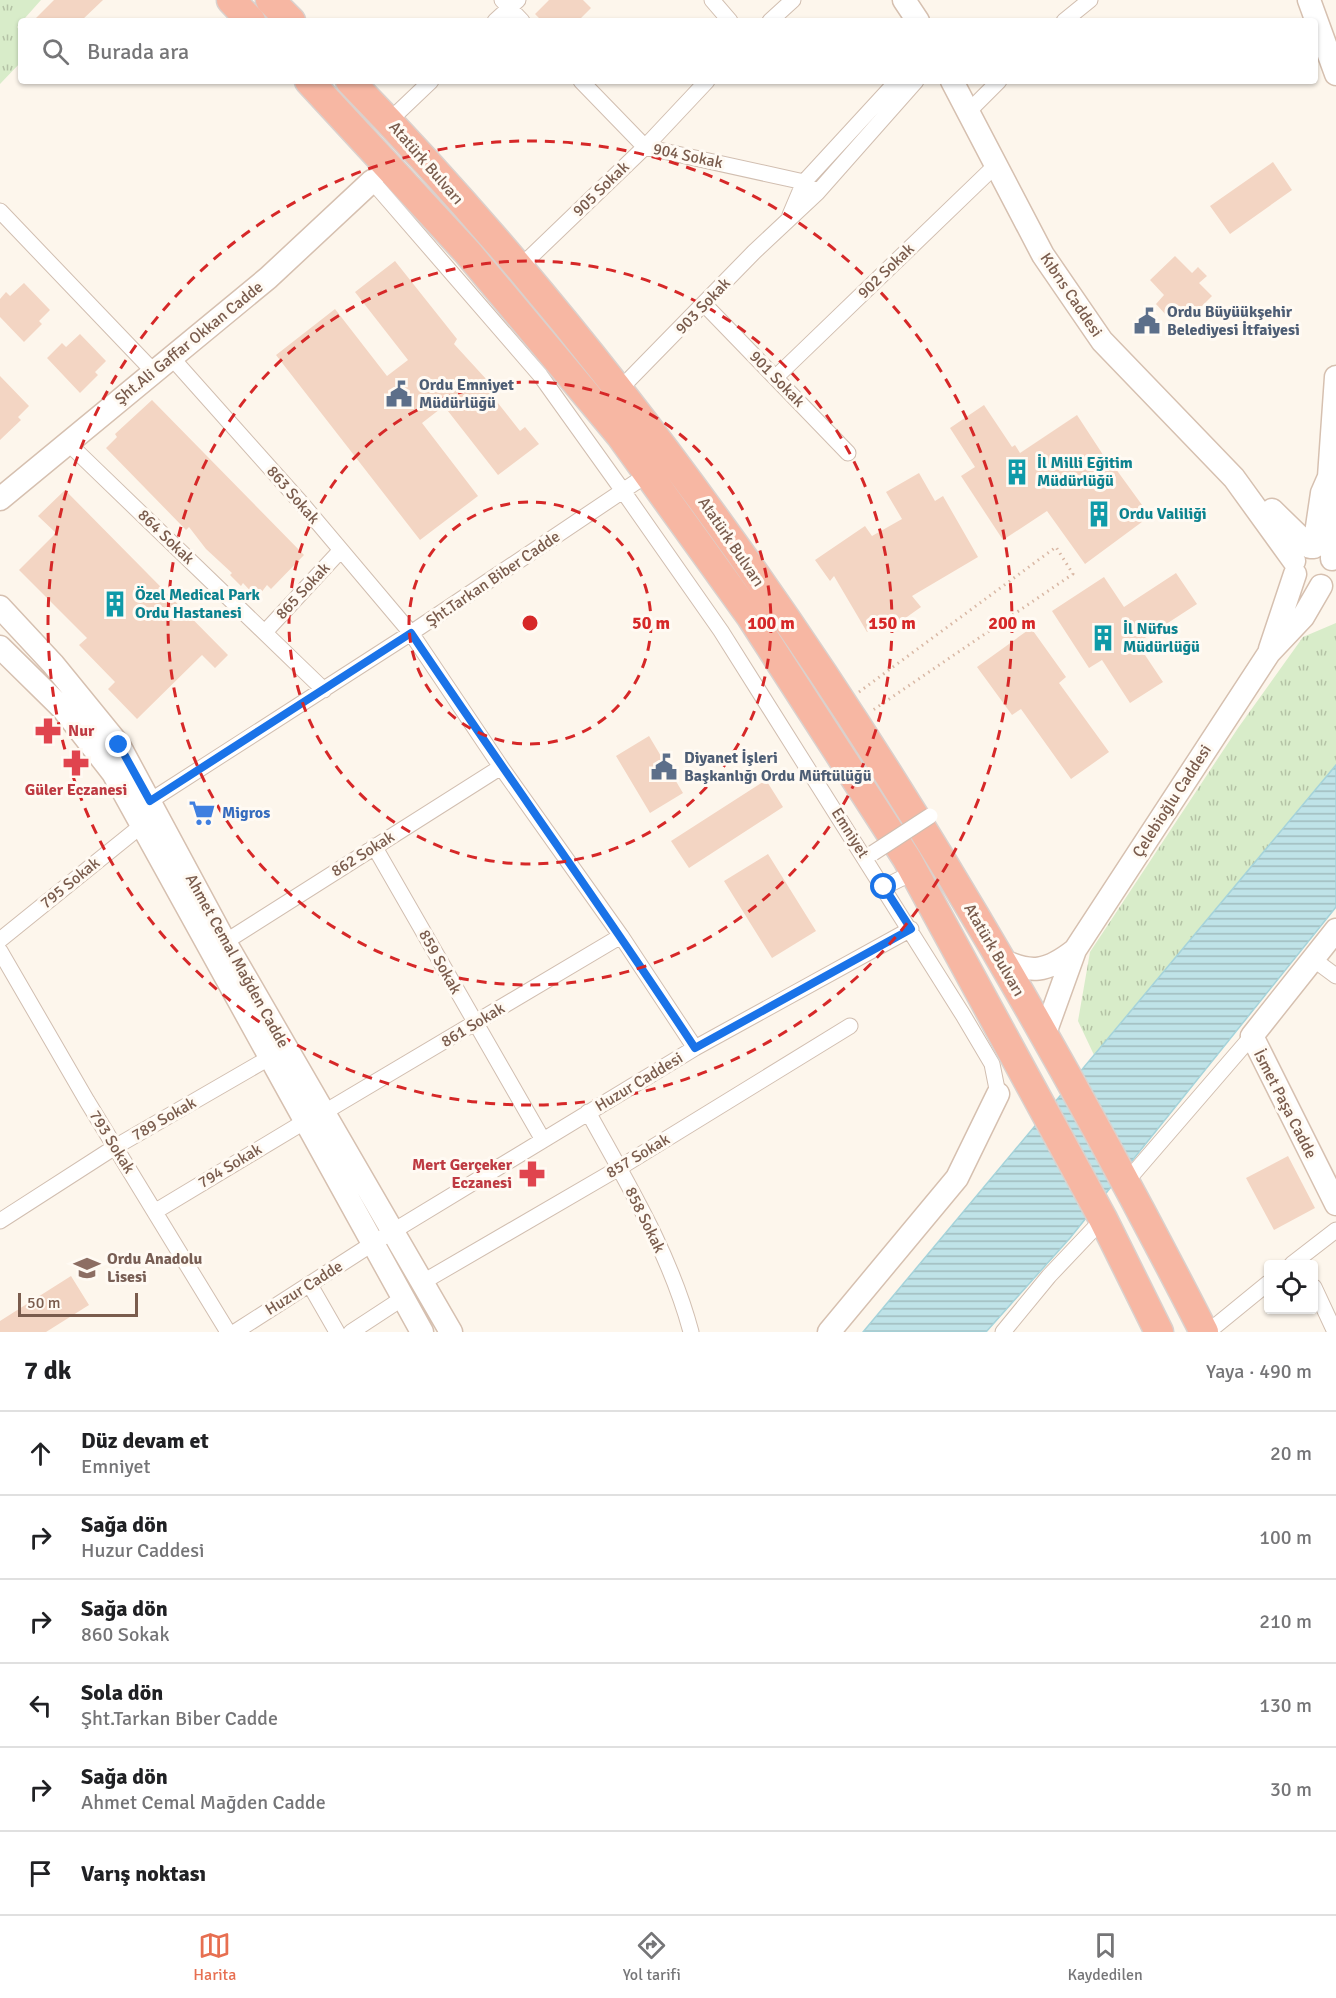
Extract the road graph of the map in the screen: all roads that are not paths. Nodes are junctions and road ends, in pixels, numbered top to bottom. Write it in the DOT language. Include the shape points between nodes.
graph roads {
  1 [pos="231,0"];
  2 [pos="270,0"];
  3 [pos="712,0"];
  4 [pos="793,0"];
  5 [pos="904,0"];
  6 [pos="1090,0"];
  7 [pos="1309,0"];
  8 [pos="509,3"];
  9 [pos="248,18"];
  10 [pos="288,18"];
  11 [pos="497,18"];
  12 [pos="520,18"];
  13 [pos="727,18"];
  14 [pos="773,18"];
  15 [pos="916,18"];
  16 [pos="1068,18"];
  17 [pos="1316,18"];
  18 [pos="1318,25"];
  19 [pos="1336,74"];
  20 [pos="312,84"];
  21 [pos="353,84"];
  22 [pos="428,84"];
  23 [pos="584,84"];
  24 [pos="705,84"];
  25 [pos="894,84"];
  26 [pos="913,84"];
  27 [pos="954,84"];
  28 [pos="996,84"];
  29 [pos="968,112"];
  30 [pos="389,121"];
  31 [pos="645,147"];
  32 [pos="996,165"];
  33 [pos="372,181"];
  34 [pos="804,182"];
  35 [pos="817,193"];
  36 [pos="0,211"];
  37 [pos="788,220"];
  38 [pos="518,268"];
  39 [pos="705,305"];
  40 [pos="163,365"];
  41 [pos="776,377"];
  42 [pos="1336,377"];
  43 [pos="619,390"];
  44 [pos="67,442"];
  45 [pos="848,453"];
  46 [pos="648,474"];
  47 [pos="623,491"];
  48 [pos="0,500"];
  49 [pos="341,550"];
  50 [pos="1317,567"];
  51 [pos="0,607"];
  52 [pos="265,632"];
  53 [pos="411,633"];
  54 [pos="0,647"];
  55 [pos="324,690"];
  56 [pos="501,767"];
  57 [pos="150,801"];
  58 [pos="930,816"];
  59 [pos="141,826"];
  60 [pos="374,846"];
  61 [pos="873,853"];
  62 [pos="914,872"];
  63 [pos="884,887"];
  64 [pos="911,929"];
  65 [pos="1336,930"];
  66 [pos="621,936"];
  67 [pos="0,940"];
  68 [pos="225,942"];
  69 [pos="1075,950"];
  70 [pos="0,951"];
  71 [pos="998,958"];
  72 [pos="1313,959"];
  73 [pos="1336,976"];
  74 [pos="475,1024"];
  75 [pos="850,1026"];
  76 [pos="1044,1036"];
  77 [pos="1252,1036"];
  78 [pos="695,1048"];
  79 [pos="269,1058"];
  80 [pos="998,1094"];
  81 [pos="588,1112"];
  82 [pos="314,1118"];
  83 [pos="543,1140"];
  84 [pos="115,1146"];
  85 [pos="619,1168"];
  86 [pos="1130,1189"];
  87 [pos="1336,1203"];
  88 [pos="156,1211"];
  89 [pos="1103,1219"];
  90 [pos="0,1221"];
  91 [pos="1336,1230"];
  92 [pos="393,1232"];
  93 [pos="372,1244"];
  94 [pos="1300,1260"];
  95 [pos="423,1282"];
  96 [pos="310,1285"];
  97 [pos="1264,1287"];
  98 [pos="1318,1296"];
  99 [pos="403,1299"];
  100 [pos="228,1332"];
  101 [pos="235,1332"];
  102 [pos="337,1332"];
  103 [pos="351,1332"];
  104 [pos="422,1332"];
  105 [pos="451,1332"];
  106 [pos="691,1332"];
  107 [pos="829,1332"];
  108 [pos="1002,1332"];
  109 [pos="1159,1332"];
  110 [pos="1206,1332"];
  111 [pos="1335,1332"];
  1 -- 9 [label="highway"];
  2 -- 10 [label="highway"];
  3 -- 13 [label="street"];
  4 -- 14 [label="street"];
  5 -- 15 [label="main road"];
  6 -- 16 [label="street"];
  7 -- 17 [label="main road"];
  8 -- 11 [label="street"];
  8 -- 12 [label="street"];
  18 -- 19 [label="main road"];
  20 -- 46 [label="highway, Atatürk Bulvarı" via="468,253"];
  21 -- 30 [label="highway, Atatürk Bulvarı"];
  22 -- 30 [label="street"];
  23 -- 31 [label="street, 904 Sokak"];
  24 -- 31 [label="street, 905 Sokak"];
  25 -- 34 [label="street, 903 Sokak"];
  26 -- 35 [label="street, 903 Sokak"];
  27 -- 29 [label="main road, Kıbrıs Caddesi"];
  28 -- 29 [label="street"];
  29 -- 32 [label="main road, Kıbrıs Caddesi"];
  30 -- 38 [label="highway, Atatürk Bulvarı"];
  31 -- 34 [label="street, 904 Sokak"];
  31 -- 38 [label="street, 905 Sokak"];
  32 -- 41 [label="street, 902 Sokak"];
  32 -- 50 [label="main road, Kıbrıs Caddesi" via="1043,255 1102,341"];
  33 -- 40 [label="main road, Şht.Ali Gaffar Okkan Cadde" via="268,278"];
  33 -- 47 [label="street, Emniyet" via="540,375"];
  34 -- 35 [label="street, 904 Sokak"];
  34 -- 37 [label="street, 903 Sokak"];
  35 -- 37 [label="street, 903 Sokak"];
  36 -- 40 [label="street, 863 Sokak"];
  37 -- 39 [label="street, 903 Sokak"];
  38 -- 43 [label="highway, Atatürk Bulvarı"];
  39 -- 41 [label="street, 901 Sokak"];
  39 -- 43 [label="street, 903 Sokak"];
  40 -- 44 [label="main road, Şht.Ali Gaffar Okkan Cadde"];
  40 -- 49 [label="street, 863 Sokak"];
  41 -- 45 [label="street, 901 Sokak"];
  42 -- 50 [label="main road" via="1329,477 1333,494"];
  43 -- 71 [label="highway, Atatürk Bulvarı" via="695,489 848,714 911,796"];
  44 -- 48 [label="main road, Şht.Ali Gaffar Okkan Cadde"];
  44 -- 52 [label="street, 864 Sokak"];
  46 -- 47 [label="street, Şht.Tarkan Biber Cadde"];
  46 -- 62 [label="highway, Atatürk Bulvarı" via="751,616"];
  47 -- 53 [label="street, Şht.Tarkan Biber Cadde"];
  47 -- 63 [label="street, Emniyet" via="721,631"];
  49 -- 52 [label="street, 865 Sokak"];
  49 -- 53 [label="street, 863 Sokak"];
  50 -- 69 [label="main road, Çelebioğlu Caddesi" via="1303,617 1269,653"];
  51 -- 57 [label="main road, Ahmet Cemal Mağden Cadde" via="119,745"];
  52 -- 55 [label="street, 864 Sokak"];
  53 -- 55 [label="street, Şht.Tarkan Biber Cadde"];
  53 -- 56 [label="street, 863 Sokak"];
  54 -- 59 [label="main road, Ahmet Cemal Mağden Cadde" via="63,709 113,773"];
  55 -- 57 [label="street, Şht.Tarkan Biber Cadde"];
  56 -- 60 [label="street, 862 Sokak"];
  56 -- 66 [label="street, 863 Sokak"];
  57 -- 68 [label="main road, Ahmet Cemal Mağden Cadde"];
  58 -- 61 [label="street, bridge"];
  59 -- 67 [label="street, 795 Sokak"];
  59 -- 79 [label="main road, Ahmet Cemal Mağden Cadde"];
  60 -- 68 [label="street, 862 Sokak"];
  60 -- 74 [label="street, 859 Sokak"];
  62 -- 63 [label="street"];
  62 -- 89 [label="highway, Atatürk Bulvarı"];
  63 -- 64 [label="street, Emniyet"];
  64 -- 78 [label="street, Huzur Caddesi"];
  64 -- 80 [label="street, Emniyet" via="992,1064"];
  65 -- 72 [label="main road"];
  66 -- 74 [label="street, 861 Sokak"];
  66 -- 78 [label="street, 863 Sokak"];
  68 -- 82 [label="main road, Ahmet Cemal Mağden Cadde"];
  69 -- 71 [label="main road" via="1056,965 1038,970 1017,968"];
  69 -- 76 [label="main road"];
  70 -- 84 [label="street, 793 Sokak"];
  71 -- 76 [label="highway, Atatürk Bulvarı"];
  72 -- 73 [label="street"];
  72 -- 77 [label="main road"];
  74 -- 82 [label="street, 861 Sokak"];
  74 -- 83 [label="street, 859 Sokak"];
  75 -- 85 [label="street, 857 Sokak"];
  76 -- 86 [label="highway, Atatürk Bulvarı"];
  77 -- 86 [label="street"];
  77 -- 87 [label="main road, İsmet Paşa Cadde"];
  78 -- 81 [label="street, Huzur Caddesi"];
  79 -- 82 [label="main road, Ahmet Cemal Mağden Cadde"];
  79 -- 84 [label="street, 789 Sokak"];
  80 -- 107 [label="main road" via="957,1178"];
  81 -- 83 [label="street, Huzur Caddesi"];
  81 -- 85 [label="street, 858 Sokak"];
  82 -- 88 [label="street, 794 Sokak"];
  82 -- 92 [label="main road, Ahmet Cemal Mağden Cadde"];
  82 -- 93 [label="main road, Ahmet Cemal Mağden Cadde"];
  83 -- 92 [label="street, Huzur Caddesi"];
  84 -- 88 [label="street, 793 Sokak"];
  84 -- 90 [label="street, 789 Sokak"];
  85 -- 95 [label="street, 857 Sokak"];
  85 -- 106 [label="street, 858 Sokak" via="645,1215 683,1303"];
  86 -- 110 [label="highway, Atatürk Bulvarı"];
  88 -- 100 [label="street, 793 Sokak"];
  89 -- 108 [label="street" via="1048,1276"];
  89 -- 109 [label="highway, Atatürk Bulvarı"];
  91 -- 94 [label="street"];
  92 -- 93 [label="street, Huzur Caddesi"];
  92 -- 95 [label="main road, Ahmet Cemal Mağden Cadde"];
  93 -- 96 [label="street, Huzur Cadde"];
  93 -- 99 [label="main road, Ahmet Cemal Mağden Cadde"];
  95 -- 105 [label="main road, Ahmet Cemal Mağden Cadde"];
  96 -- 101 [label="street, Huzur Cadde"];
  96 -- 102 [label="street"];
  97 -- 110 [label="street"];
  98 -- 111 [label="street"];
  99 -- 103 [label="street"];
  99 -- 104 [label="main road, Ahmet Cemal Mağden Cadde"];
}
